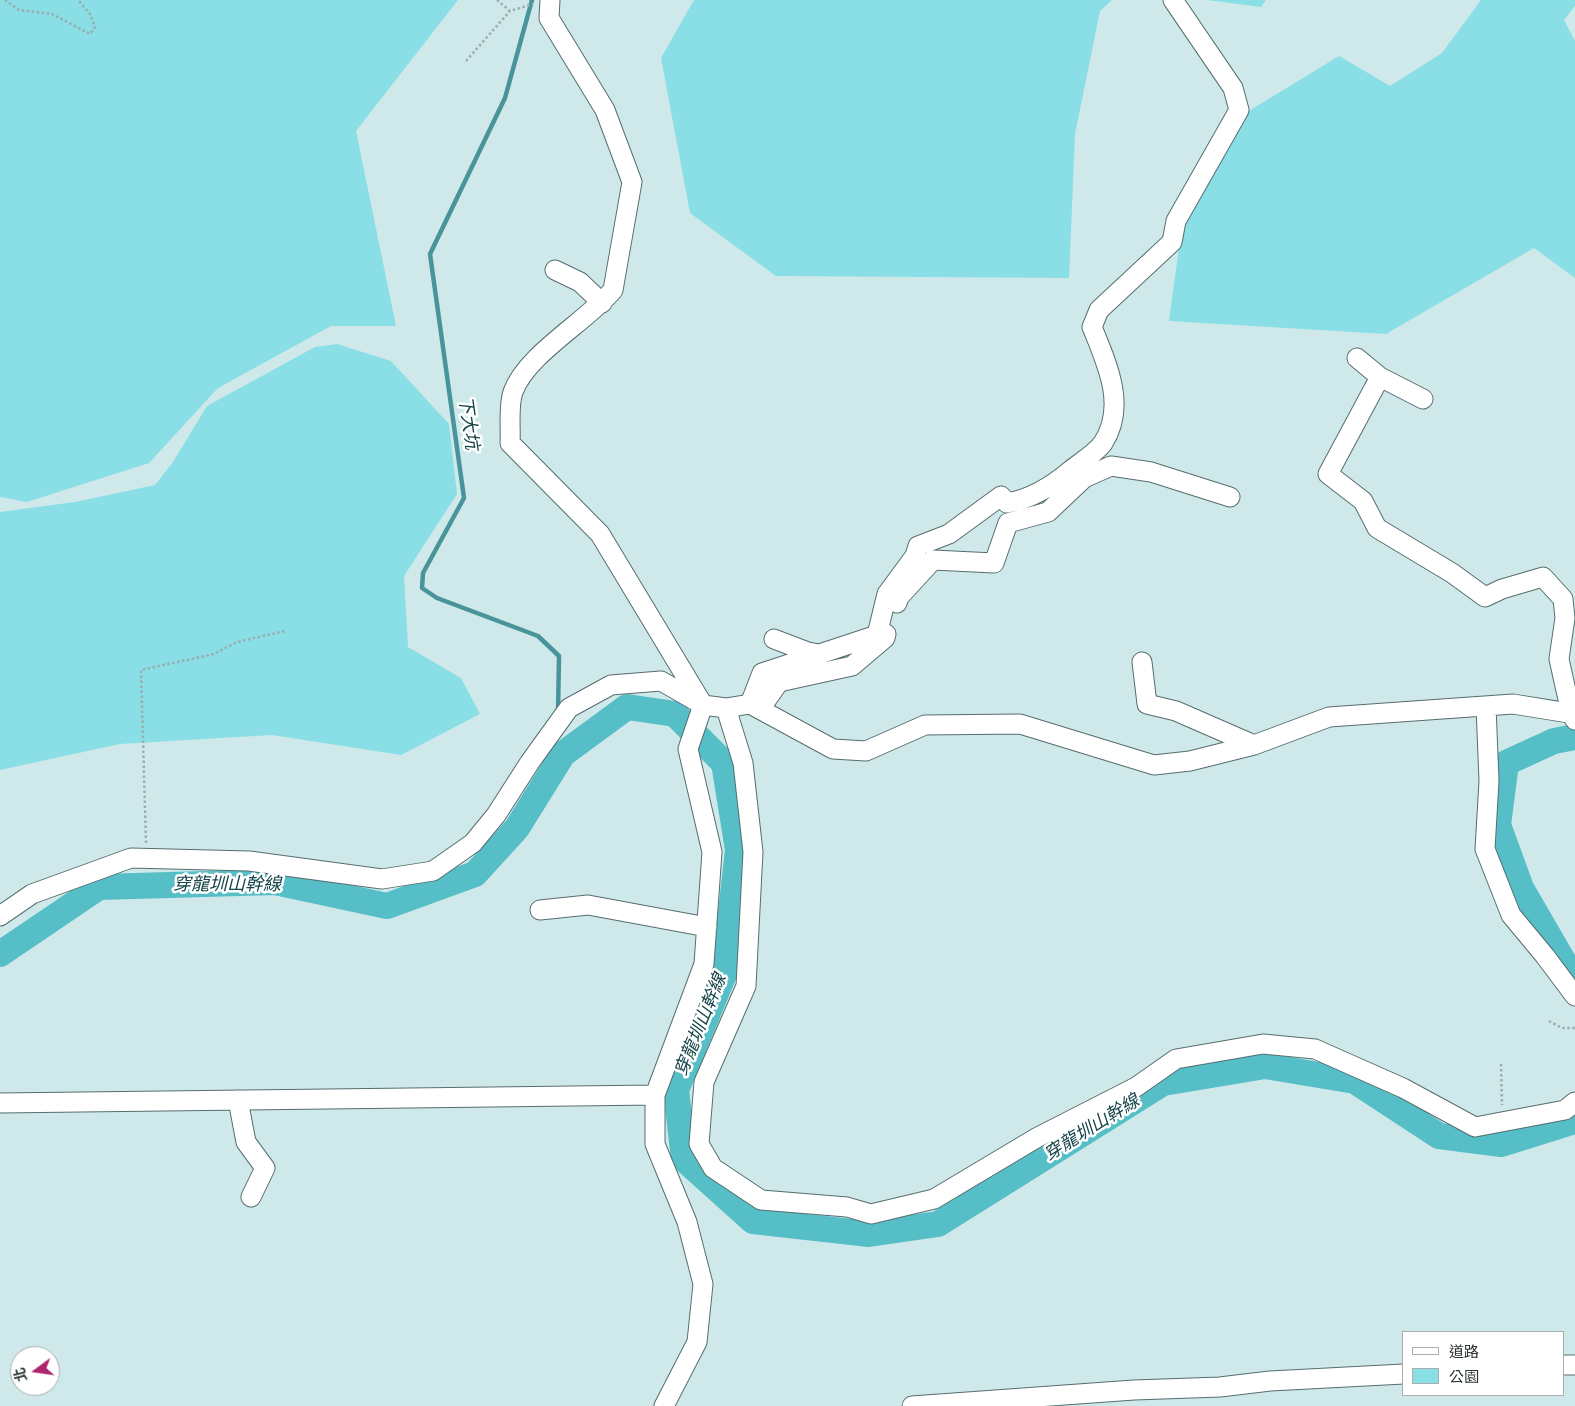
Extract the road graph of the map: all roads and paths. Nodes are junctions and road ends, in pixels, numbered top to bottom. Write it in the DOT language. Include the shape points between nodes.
graph roads {
  1 [pos="4,0"];
  2 [pos="78,0"];
  3 [pos="497,0"];
  4 [pos="1173,0"];
  5 [pos="544,1"];
  6 [pos="510,11"];
  7 [pos="466,61"];
  8 [pos="555,270"];
  9 [pos="602,303"];
  10 [pos="1357,358"];
  11 [pos="1380,377"];
  12 [pos="1423,399"];
  13 [pos="1230,497"];
  14 [pos="1570,613"];
  15 [pos="285,631"];
  16 [pos="774,639"];
  17 [pos="819,654"];
  18 [pos="1142,662"];
  19 [pos="703,705"];
  20 [pos="1486,706"];
  21 [pos="755,707"];
  22 [pos="726,708"];
  23 [pos="1573,715"];
  24 [pos="1254,745"];
  25 [pos="147,857"];
  26 [pos="540,910"];
  27 [pos="0,916"];
  28 [pos="707,927"];
  29 [pos="1575,996"];
  30 [pos="1549,1021"];
  31 [pos="1575,1028"];
  32 [pos="1501,1064"];
  33 [pos="654,1095"];
  34 [pos="238,1100"];
  35 [pos="1575,1102"];
  36 [pos="0,1103"];
  37 [pos="1503,1122"];
  38 [pos="251,1197"];
  39 [pos="1402,1374"];
  40 [pos="664,1406"];
  41 [pos="912,1406"];
  1 -- 2 [label="path" via="19,10 52,14 90,34 96,27"];
  3 -- 6 [label="path"];
  4 -- 17 [label="street" via="1233,88 1239,110 1176,221 1172,242 1099,310 1092,327 1110,373 1115,416 1102,444 1056,482 1025,500 1007,503 1001,496 949,534 918,546 915,556 887,594 877,635"];
  5 -- 6 [label="path"];
  5 -- 9 [label="street" via="549,18 605,110 632,182 612,290"];
  6 -- 7 [label="path"];
  8 -- 9 [label="street" via="580,282"];
  9 -- 19 [label="street" via="528,368 513,393 510,443 600,534"];
  10 -- 11 [label="street"];
  11 -- 12 [label="street"];
  11 -- 14 [label="street" via="1328,474 1363,501 1377,528 1485,597 1544,577 1563,599"];
  13 -- 21 [label="street" via="1151,472 1112,466 1084,478 1048,512 1008,523 994,563 933,560 899,597 885,638 852,666 779,682"];
  14 -- 23 [label="street" via="1559,659"];
  15 -- 25 [label="path" via="236,642 214,654 141,670"];
  16 -- 17 [label="street"];
  17 -- 21 [label="street" via="762,673"];
  18 -- 24 [label="street" via="1147,704 1176,711"];
  19 -- 22 [label="street"];
  19 -- 25 [label="street" via="661,681 611,685 569,708 473,843 433,871 382,879 249,861"];
  19 -- 28 [label="street" via="688,749 712,852"];
  20 -- 23 [label="street" via="1513,704"];
  20 -- 24 [label="street" via="1329,716"];
  20 -- 29 [label="street" via="1489,781 1485,848 1512,915"];
  21 -- 22 [label="street"];
  21 -- 24 [label="street" via="832,750 866,750 925,725 1020,724 1154,765 1190,761"];
  22 -- 37 [label="street" via="743,763 753,852 746,986 704,1082 699,1144 713,1168 762,1200 847,1207 871,1214 934,1199 1038,1137 1136,1087 1176,1059 1263,1044 1315,1049 1403,1088 1475,1127"];
  25 -- 27 [label="street" via="131,858 32,894"];
  26 -- 28 [label="street" via="588,906"];
  28 -- 33 [label="street" via="704,964"];
  30 -- 31 [label="path" via="1562,1028"];
  32 -- 37 [label="path"];
  33 -- 34 [label="street"];
  33 -- 40 [label="street" via="655,1144 687,1222 703,1284 697,1342"];
  34 -- 36 [label="street"];
  34 -- 38 [label="street" via="246,1142 265,1168"];
  35 -- 37 [label="street" via="1565,1110"];
  39 -- 41 [label="street" via="1270,1380 1212,1388 1134,1390"];
}
